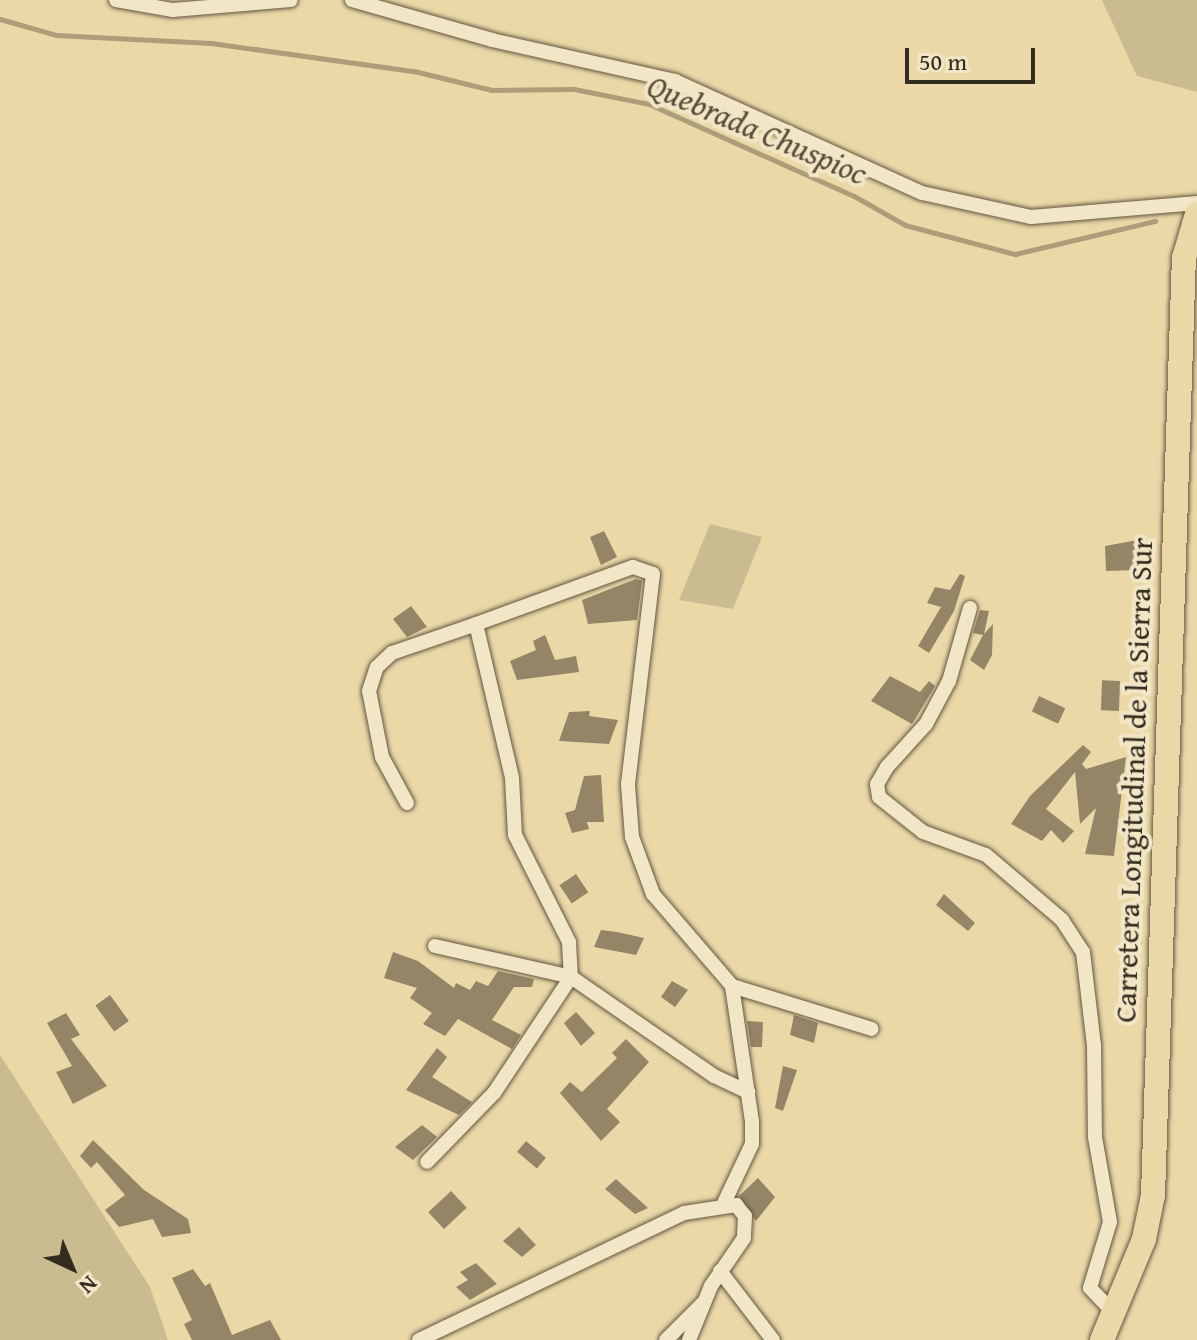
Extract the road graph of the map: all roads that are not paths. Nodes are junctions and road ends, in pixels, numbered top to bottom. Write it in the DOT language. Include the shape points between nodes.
graph roads {
  1 [pos="116,0"];
  2 [pos="291,0"];
  3 [pos="352,0"];
  4 [pos="1197,203"];
  5 [pos="1197,214"];
  6 [pos="970,608"];
  7 [pos="476,624"];
  8 [pos="407,803"];
  9 [pos="435,946"];
  10 [pos="571,977"];
  11 [pos="732,986"];
  12 [pos="872,1029"];
  13 [pos="749,1092"];
  14 [pos="427,1162"];
  15 [pos="724,1203"];
  16 [pos="720,1271"];
  17 [pos="704,1303"];
  18 [pos="1112,1311"];
  19 [pos="419,1340"];
  20 [pos="666,1340"];
  21 [pos="689,1340"];
  22 [pos="773,1340"];
  23 [pos="1102,1340"];
  1 -- 2 [label="street" via="173,10"];
  3 -- 4 [label="street" via="492,40 632,66 922,193 1031,217"];
  5 -- 18 [label="highway, Carretera Longitudinal de la Sierra Sur" via="1183,273 1153,1195 1144,1239"];
  6 -- 18 [label="street" via="949,681 926,724 887,767 877,784 879,797 923,832 998,863 1062,920 1083,952 1094,1045 1095,1137 1110,1222 1090,1288"];
  7 -- 8 [label="street" via="392,653 377,667 369,691 382,757"];
  7 -- 10 [label="street" via="512,778 515,835 569,942"];
  7 -- 11 [label="street" via="633,567 653,574 628,785 632,837 653,894"];
  9 -- 10 [label="street"];
  10 -- 13 [label="street" via="714,1076"];
  10 -- 14 [label="street" via="494,1093"];
  11 -- 12 [label="street"];
  11 -- 13 [label="street"];
  13 -- 15 [label="street" via="752,1144"];
  15 -- 16 [label="street" via="745,1216 744,1238"];
  15 -- 19 [label="street" via="684,1213"];
  16 -- 17 [label="street"];
  16 -- 22 [label="street"];
  17 -- 20 [label="street"];
  17 -- 21 [label="street"];
  18 -- 23 [label="highway, Carretera Longitudinal de la Sierra Sur"];
}
